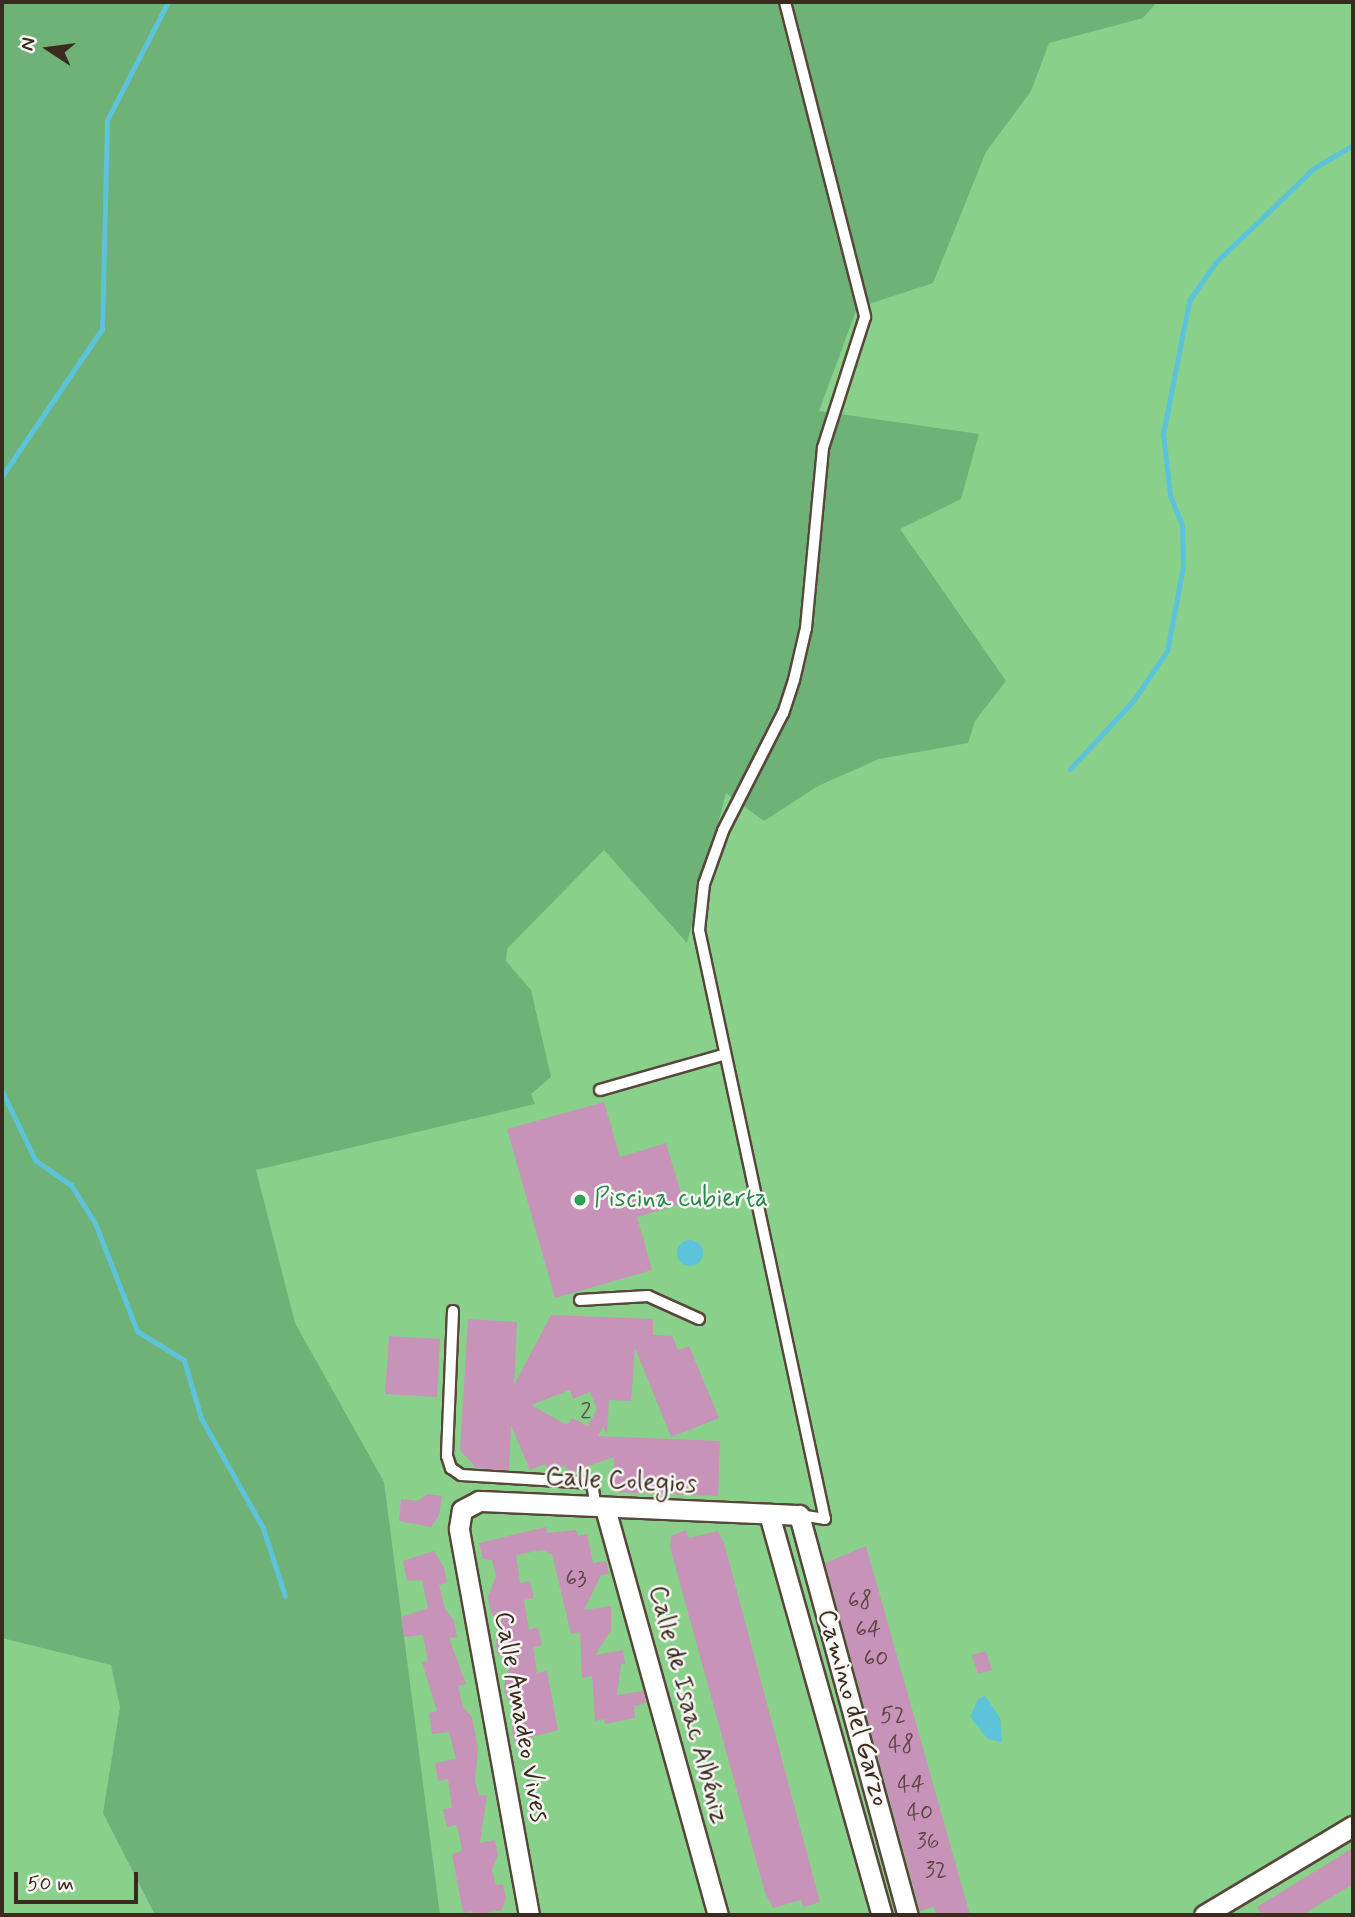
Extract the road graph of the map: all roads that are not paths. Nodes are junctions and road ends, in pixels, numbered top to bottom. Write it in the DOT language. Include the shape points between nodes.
graph roads {
  1 [pos="785,2"];
  2 [pos="723,1055"];
  3 [pos="600,1090"];
  4 [pos="580,1300"];
  5 [pos="453,1311"];
  6 [pos="699,1319"];
  7 [pos="601,1508"];
  8 [pos="769,1514"];
  9 [pos="799,1515"];
  10 [pos="459,1528"];
  11 [pos="1353,1826"];
  12 [pos="907,1912"];
  13 [pos="1210,1914"];
  14 [pos="529,1915"];
  15 [pos="718,1915"];
  16 [pos="875,1915"];
  17 [pos="882,1915"];
  1 -- 2 [label="lane" via="865,317 823,448 806,628 794,680 783,713 723,831 704,884 699,930"];
  2 -- 3 [label="lane"];
  2 -- 9 [label="lane" via="825,1519"];
  4 -- 6 [label="lane" via="648,1296"];
  5 -- 7 [label="lane" via="447,1456 452,1468 461,1475 592,1483"];
  7 -- 8 [label="street, Calle Colegios"];
  7 -- 10 [label="street, Calle Colegios" via="478,1501 462,1510"];
  7 -- 15 [label="street, Calle de Isaac Albéniz"];
  8 -- 9 [label="street, Calle Colegios"];
  8 -- 17 [label="street, Camino del Garzo"];
  9 -- 12 [label="street, Camino del Garzo"];
  10 -- 14 [label="street, Calle Amadeo Vives"];
  11 -- 13 [label="street"];
  12 -- 17 [label="street"];
  16 -- 17 [label="street"];
}
